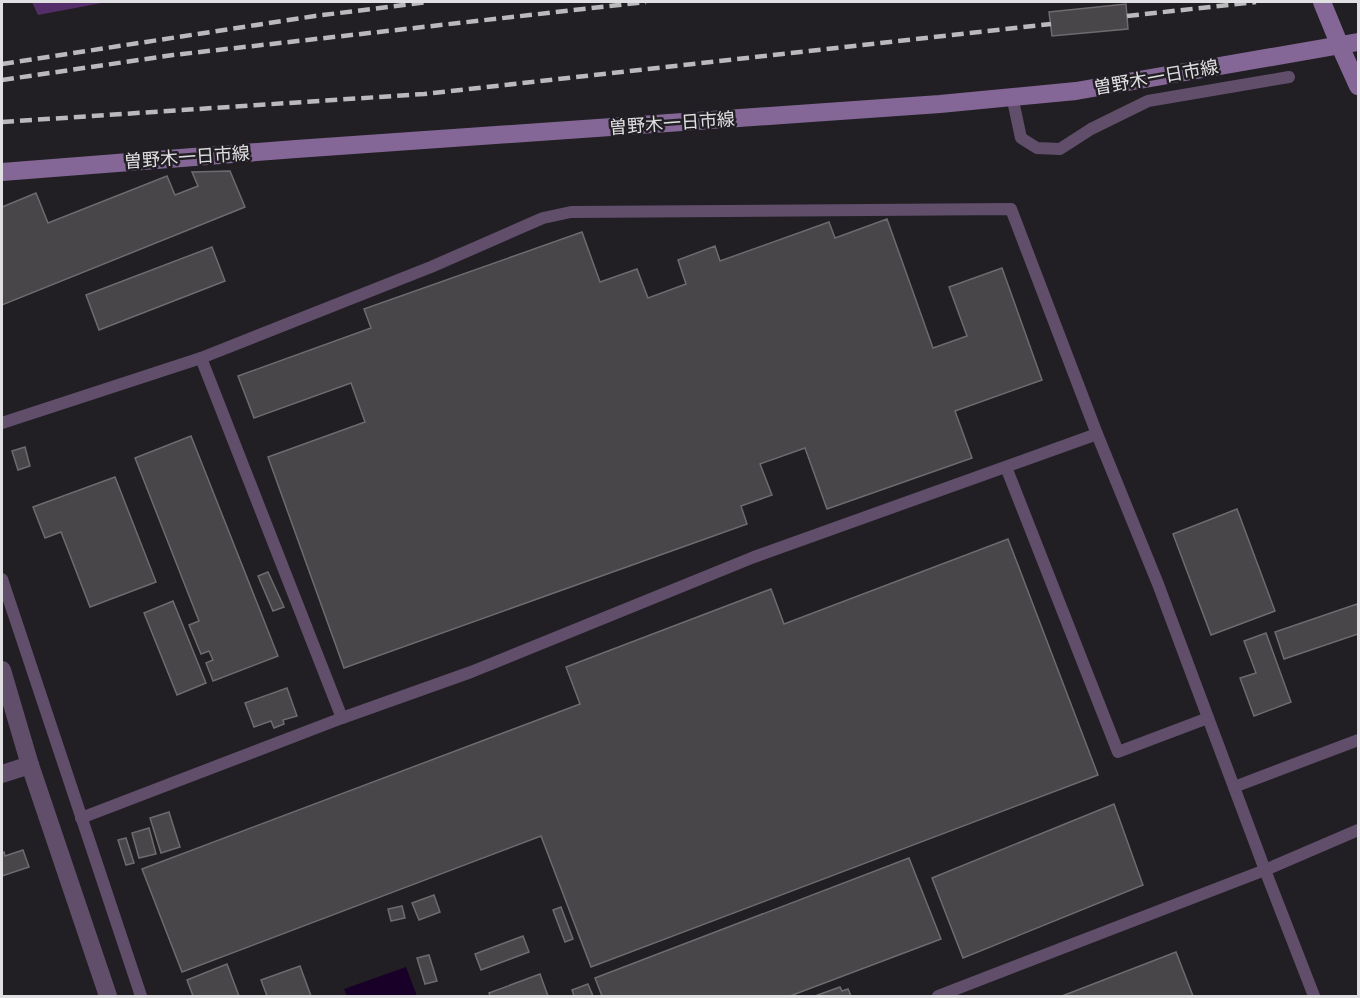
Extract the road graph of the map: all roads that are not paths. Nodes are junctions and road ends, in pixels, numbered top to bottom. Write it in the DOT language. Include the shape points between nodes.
graph roads {
  1 [pos="1322,2"];
  2 [pos="1359,42"];
  3 [pos="1340,46"];
  4 [pos="1289,77"];
  5 [pos="1359,86"];
  6 [pos="1012,96"];
  7 [pos="2,172"];
  8 [pos="201,358"];
  9 [pos="2,423"];
  10 [pos="1097,434"];
  11 [pos="1006,467"];
  12 [pos="2,579"];
  13 [pos="2,670"];
  14 [pos="342,718"];
  15 [pos="1208,718"];
  16 [pos="1359,740"];
  17 [pos="30,765"];
  18 [pos="2,774"];
  19 [pos="1234,787"];
  20 [pos="81,818"];
  21 [pos="1359,830"];
  22 [pos="1265,870"];
  23 [pos="108,996"];
  24 [pos="141,996"];
  25 [pos="939,996"];
  26 [pos="1314,996"];
  1 -- 3 [label="main road"];
  2 -- 3 [label="main road, 曽野木一日市線"];
  3 -- 5 [label="main road"];
  3 -- 6 [label="main road, 曽野木一日市線" via="1076,91"];
  4 -- 6 [label="lane" via="1148,101 1059,149 1036,148 1021,138"];
  6 -- 7 [label="main road, 曽野木一日市線"];
  8 -- 9 [label="lane"];
  8 -- 10 [label="lane" via="543,218 571,212 1011,209"];
  8 -- 14 [label="lane"];
  10 -- 11 [label="lane"];
  10 -- 15 [label="lane"];
  11 -- 14 [label="lane" via="754,557 471,672"];
  11 -- 15 [label="lane" via="1118,752"];
  12 -- 20 [label="lane"];
  13 -- 17 [label="street"];
  14 -- 20 [label="lane"];
  15 -- 19 [label="lane"];
  16 -- 19 [label="lane"];
  17 -- 18 [label="street"];
  17 -- 23 [label="street"];
  19 -- 22 [label="lane"];
  20 -- 24 [label="lane"];
  21 -- 22 [label="lane"];
  22 -- 25 [label="lane"];
  22 -- 26 [label="lane"];
}
